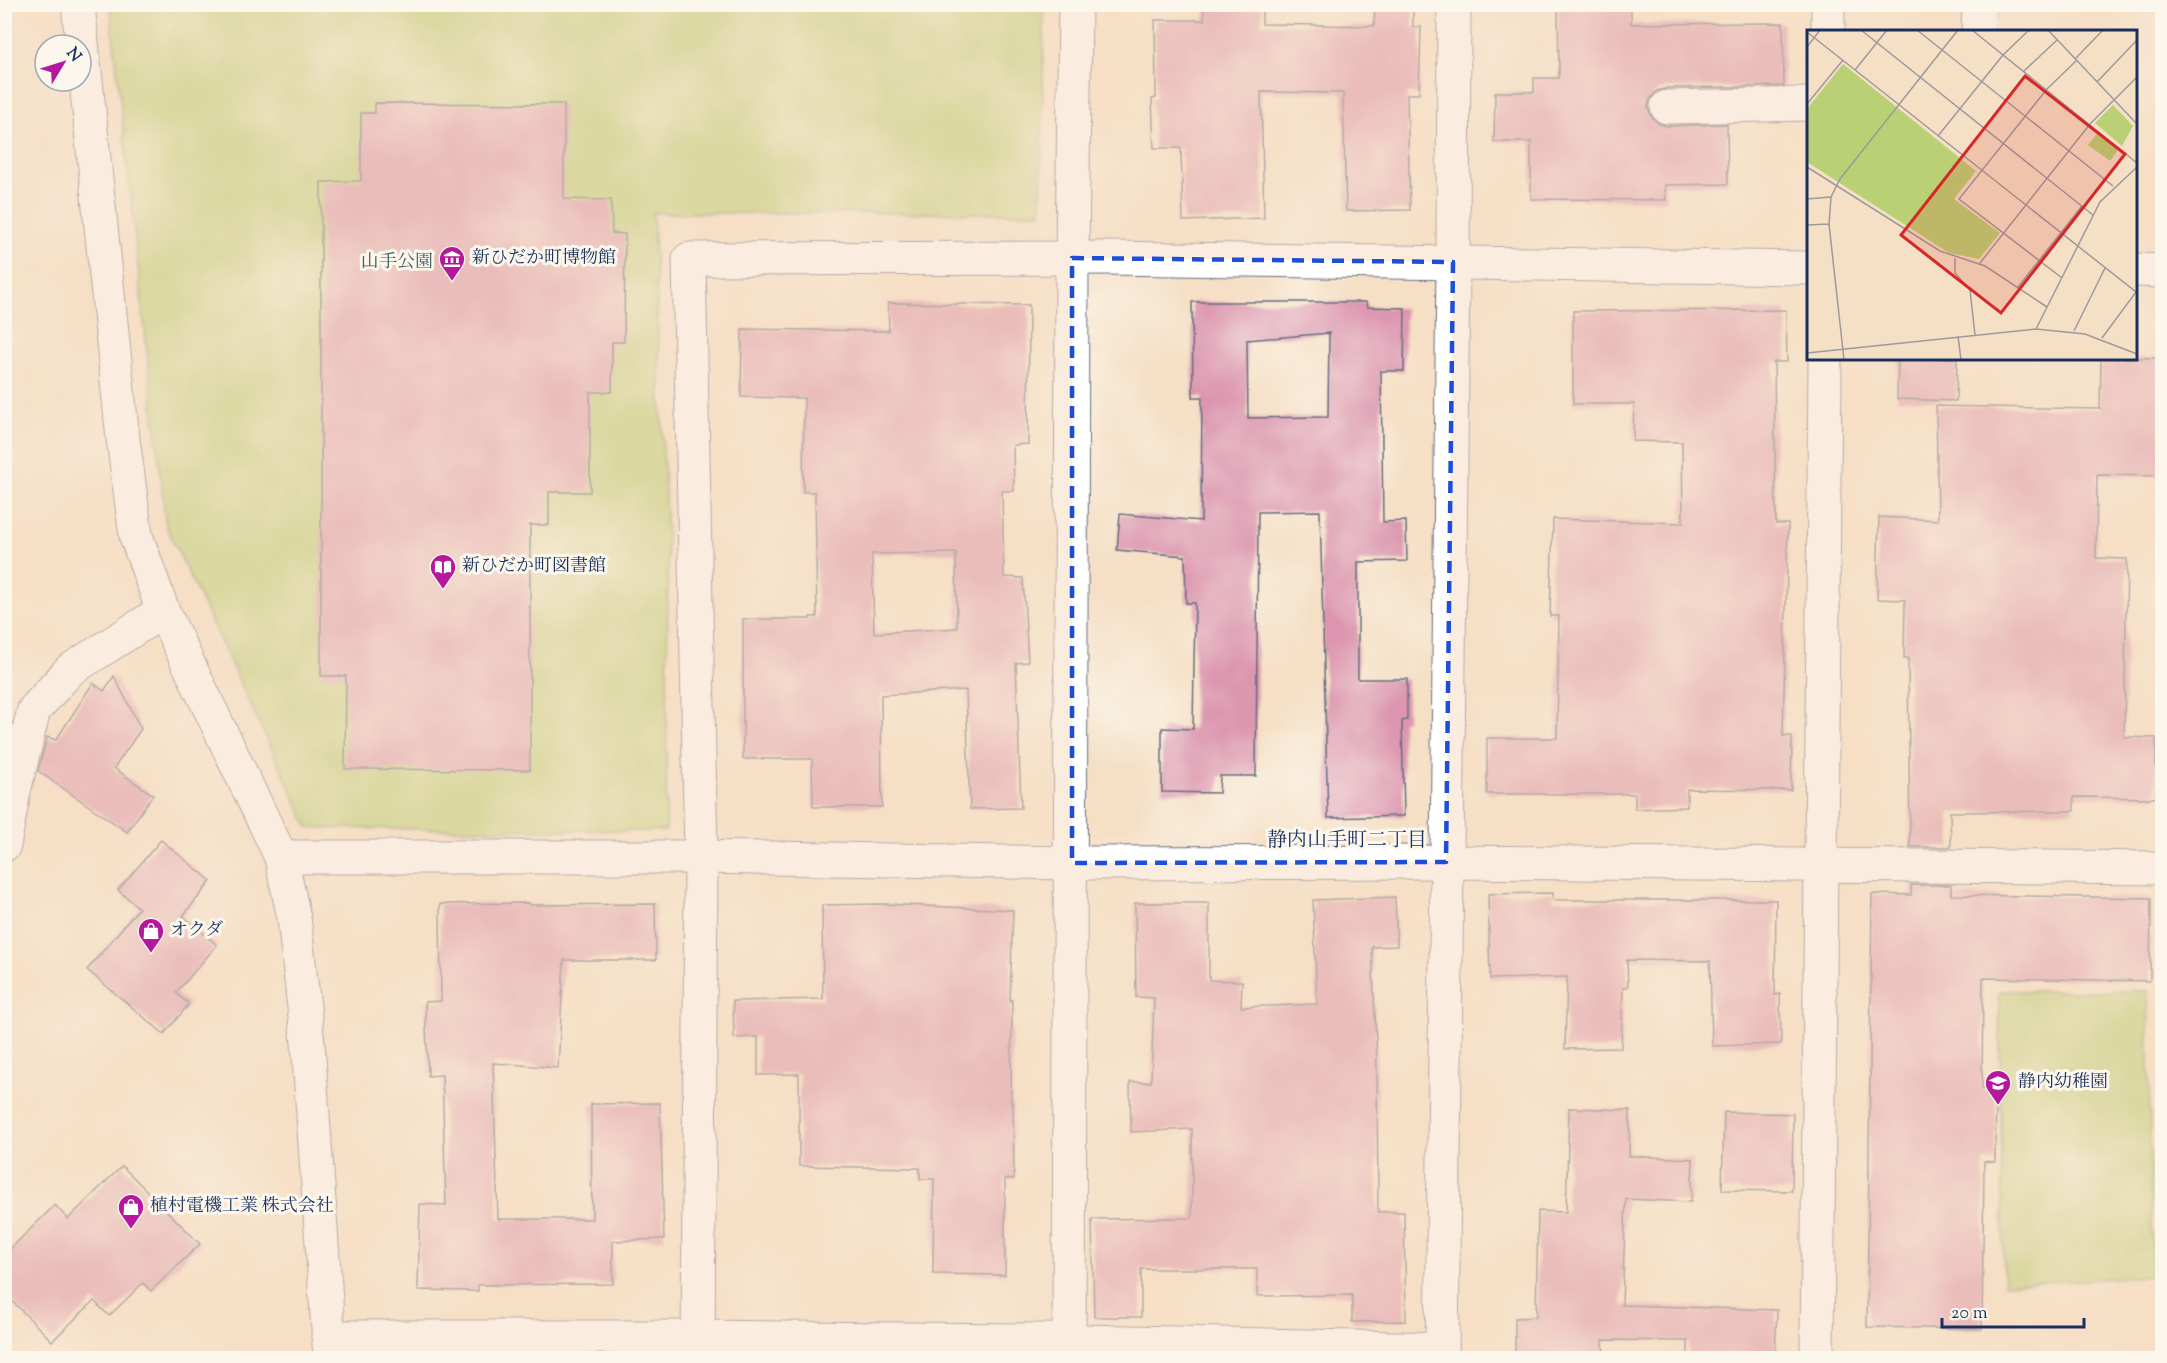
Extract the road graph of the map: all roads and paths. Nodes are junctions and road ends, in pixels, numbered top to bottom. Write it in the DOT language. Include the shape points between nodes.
graph roads {
  1 [pos="78,4"];
  2 [pos="1075,4"];
  3 [pos="1454,4"];
  4 [pos="1828,4"];
  5 [pos="1979,4"];
  6 [pos="1828,30"];
  7 [pos="1978,30"];
  8 [pos="1807,104"];
  9 [pos="1667,107"];
  10 [pos="1072,258"];
  11 [pos="1454,262"];
  12 [pos="1807,268"];
  13 [pos="2137,270"];
  14 [pos="2163,271"];
  15 [pos="1825,360"];
  16 [pos="163,611"];
  17 [pos="4,845"];
  18 [pos="280,857"];
  19 [pos="701,857"];
  20 [pos="1446,862"];
  21 [pos="1072,863"];
  22 [pos="1820,866"];
  23 [pos="2163,868"];
  24 [pos="329,1348"];
  25 [pos="698,1348"];
  26 [pos="1069,1349"];
  27 [pos="1442,1354"];
  28 [pos="1817,1359"];
  1 -- 16 [label="street" via="136,536"];
  2 -- 10 [label="street"];
  3 -- 11 [label="street"];
  4 -- 6 [label="street"];
  5 -- 7 [label="street"];
  8 -- 9 [label="street"];
  10 -- 11 [label="street"];
  10 -- 19 [label="street" via="689,259"];
  10 -- 21 [label="street"];
  11 -- 12 [label="street"];
  11 -- 20 [label="street"];
  13 -- 14 [label="street"];
  15 -- 22 [label="street"];
  16 -- 17 [label="street" via="70,670 34,710"];
  16 -- 18 [label="street"];
  18 -- 19 [label="street"];
  18 -- 24 [label="street" via="294,918 308,1043"];
  19 -- 21 [label="street"];
  19 -- 25 [label="street"];
  20 -- 21 [label="street"];
  20 -- 22 [label="street"];
  20 -- 27 [label="street"];
  21 -- 26 [label="street"];
  22 -- 23 [label="street"];
  22 -- 28 [label="street"];
  24 -- 25 [label="street"];
  25 -- 26 [label="street"];
  26 -- 27 [label="street"];
}
